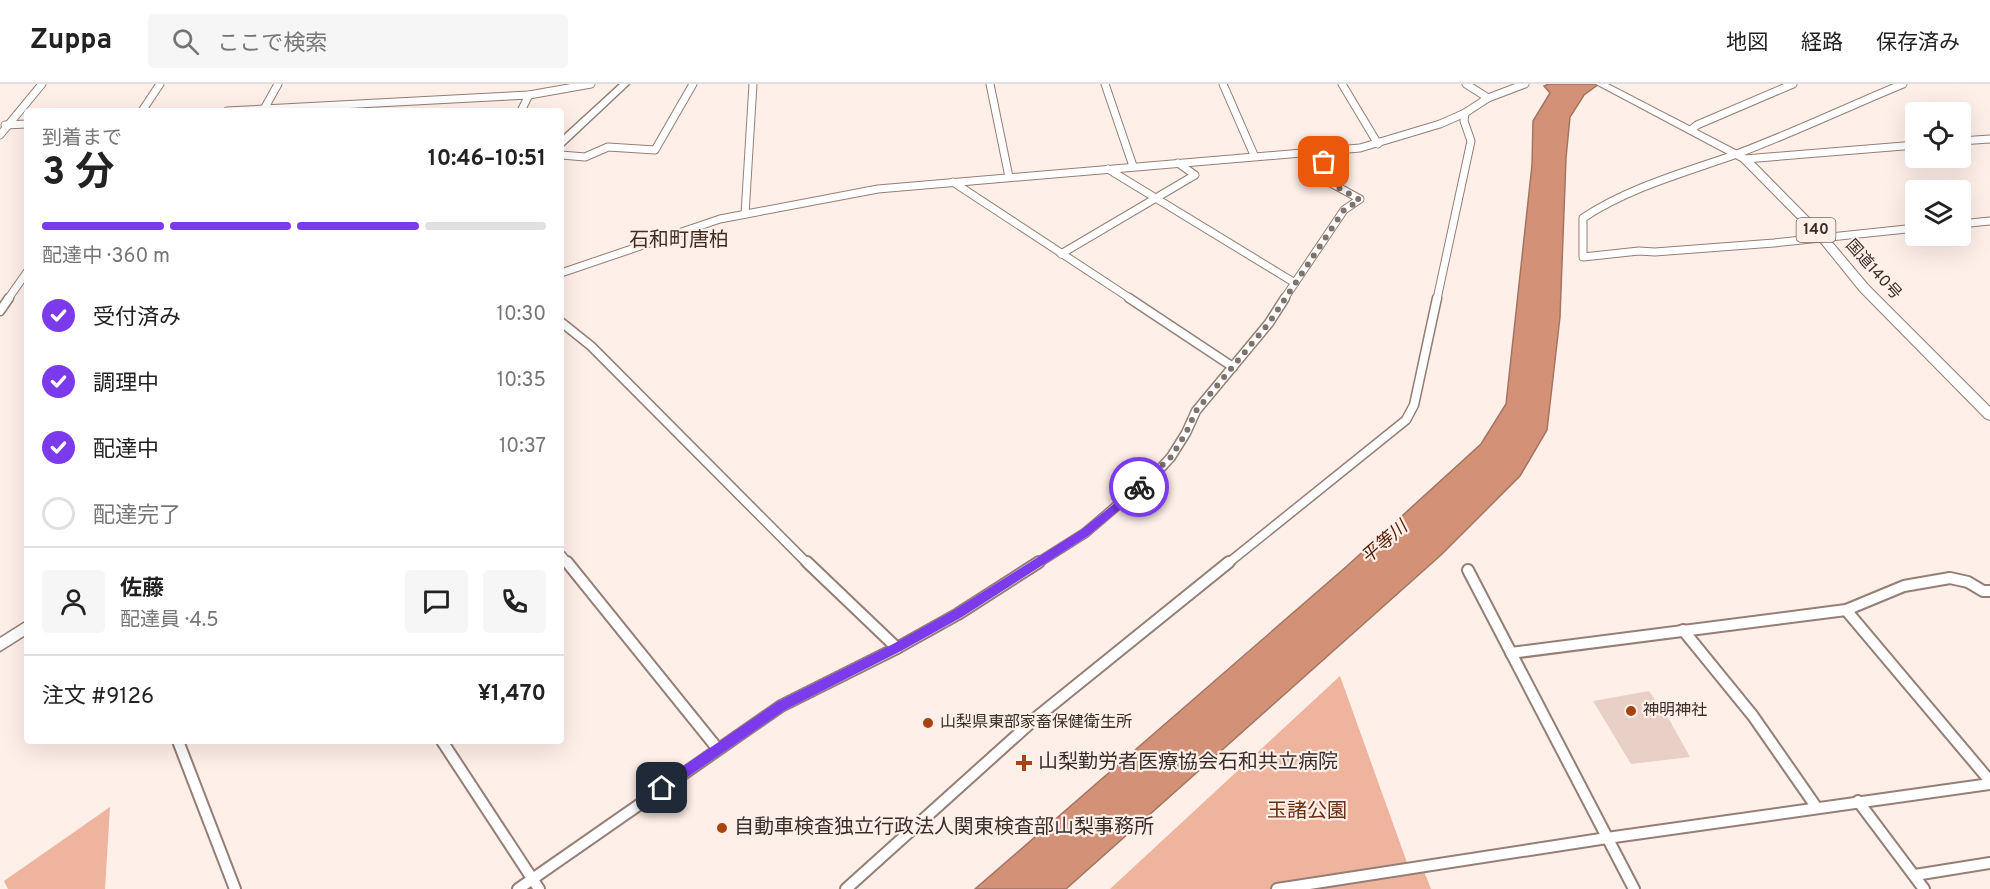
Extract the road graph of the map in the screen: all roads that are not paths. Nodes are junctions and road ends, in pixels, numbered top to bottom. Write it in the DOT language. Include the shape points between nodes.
graph roads {
  1 [pos="42,84"];
  2 [pos="160,84"];
  3 [pos="278,84"];
  4 [pos="510,84"];
  5 [pos="591,84"];
  6 [pos="625,84"];
  7 [pos="693,84"];
  8 [pos="753,84"];
  9 [pos="990,84"];
  10 [pos="1105,84"];
  11 [pos="1223,84"];
  12 [pos="1342,84"];
  13 [pos="1466,84"];
  14 [pos="1525,84"];
  15 [pos="1793,84"];
  16 [pos="1903,84"];
  17 [pos="1609,86"];
  18 [pos="507,94"];
  19 [pos="529,94"];
  20 [pos="1488,98"];
  21 [pos="143,108"];
  22 [pos="264,108"];
  23 [pos="294,108"];
  24 [pos="522,108"];
  25 [pos="1465,113"];
  26 [pos="24,123"];
  27 [pos="0,125"];
  28 [pos="8,125"];
  29 [pos="1691,130"];
  30 [pos="0,135"];
  31 [pos="1990,139"];
  32 [pos="564,140"];
  33 [pos="1971,140"];
  34 [pos="1378,144"];
  35 [pos="1905,146"];
  36 [pos="1308,151"];
  37 [pos="564,155"];
  38 [pos="1254,155"];
  39 [pos="1741,156"];
  40 [pos="1178,163"];
  41 [pos="1133,166"];
  42 [pos="1108,169"];
  43 [pos="1009,177"];
  44 [pos="953,182"];
  45 [pos="1154,198"];
  46 [pos="745,214"];
  47 [pos="1990,221"];
  48 [pos="1971,223"];
  49 [pos="1905,229"];
  50 [pos="1822,237"];
  51 [pos="1060,254"];
  52 [pos="564,272"];
  53 [pos="24,276"];
  54 [pos="1294,283"];
  55 [pos="10,296"];
  56 [pos="0,297"];
  57 [pos="0,311"];
  58 [pos="564,324"];
  59 [pos="1233,367"];
  60 [pos="1990,415"];
  61 [pos="564,559"];
  62 [pos="1468,570"];
  63 [pos="1990,591"];
  64 [pos="1846,610"];
  65 [pos="24,629"];
  66 [pos="1683,630"];
  67 [pos="0,645"];
  68 [pos="897,648"];
  69 [pos="1511,652"];
  70 [pos="179,744"];
  71 [pos="444,744"];
  72 [pos="717,748"];
  73 [pos="1990,783"];
  74 [pos="1858,801"];
  75 [pos="1817,808"];
  76 [pos="1607,838"];
  77 [pos="1990,863"];
  78 [pos="1916,875"];
  79 [pos="536,884"];
  80 [pos="236,889"];
  81 [pos="518,889"];
  82 [pos="846,889"];
  83 [pos="1277,889"];
  84 [pos="1634,889"];
  85 [pos="1924,889"];
  1 -- 28 [label="street"];
  2 -- 21 [label="street"];
  3 -- 22 [label="street"];
  4 -- 18 [label="street"];
  5 -- 19 [label="street"];
  6 -- 32 [label="main road"];
  7 -- 37 [label="street" via="655,150 608,147 585,157"];
  8 -- 46 [label="street"];
  9 -- 43 [label="street"];
  10 -- 41 [label="street"];
  11 -- 38 [label="street"];
  12 -- 34 [label="street"];
  13 -- 20 [label="street"];
  14 -- 20 [label="street"];
  15 -- 29 [label="street"];
  16 -- 39 [label="street"];
  17 -- 29 [label="highway, 国道140号 / 140"];
  18 -- 19 [label="street"];
  18 -- 23 [label="street"];
  19 -- 24 [label="street"];
  20 -- 25 [label="street"];
  25 -- 34 [label="street"];
  25 -- 82 [label="street" via="1471,141 1414,405 1406,420 1037,717"];
  26 -- 28 [label="street"];
  27 -- 28 [label="street"];
  28 -- 30 [label="street"];
  29 -- 39 [label="highway, 国道140号 / 140"];
  31 -- 33 [label="street"];
  34 -- 36 [label="street"];
  35 -- 39 [label="street"];
  36 -- 38 [label="street"];
  36 -- 54 [label="street" via="1340,172 1327,181 1360,200 1344,210"];
  38 -- 40 [label="street"];
  39 -- 50 [label="highway, 国道140号 / 140"];
  39 -- 50 [label="street" via="1672,176 1601,206 1583,218 1583,257"];
  40 -- 41 [label="street"];
  40 -- 45 [label="street" via="1195,175"];
  41 -- 42 [label="street"];
  42 -- 43 [label="street"];
  42 -- 45 [label="street"];
  43 -- 44 [label="street"];
  44 -- 46 [label="street" via="878,189"];
  44 -- 51 [label="street"];
  45 -- 51 [label="street"];
  45 -- 54 [label="street"];
  46 -- 52 [label="street" via="701,224"];
  47 -- 48 [label="street"];
  49 -- 50 [label="street"];
  50 -- 60 [label="highway, 国道140号 / 140" via="1864,288"];
  51 -- 59 [label="street"];
  53 -- 55 [label="street"];
  54 -- 59 [label="street" via="1269,323"];
  55 -- 56 [label="street"];
  55 -- 57 [label="street"];
  58 -- 68 [label="street" via="591,346"];
  59 -- 68 [label="street" via="1196,411 1171,457 1085,533"];
  61 -- 72 [label="street"];
  62 -- 69 [label="street"];
  63 -- 64 [label="street" via="1950,578 1904,586"];
  64 -- 66 [label="street"];
  64 -- 73 [label="street"];
  65 -- 67 [label="main road"];
  66 -- 69 [label="street"];
  66 -- 75 [label="street" via="1750,710"];
  68 -- 72 [label="street" via="781,706"];
  69 -- 76 [label="street"];
  70 -- 80 [label="street"];
  71 -- 79 [label="street"];
  72 -- 79 [label="street"];
  73 -- 74 [label="street"];
  74 -- 75 [label="street"];
  74 -- 78 [label="street"];
  75 -- 76 [label="street"];
  76 -- 83 [label="street"];
  76 -- 84 [label="street"];
  77 -- 78 [label="street"];
  78 -- 85 [label="street"];
  79 -- 81 [label="street"];
}
